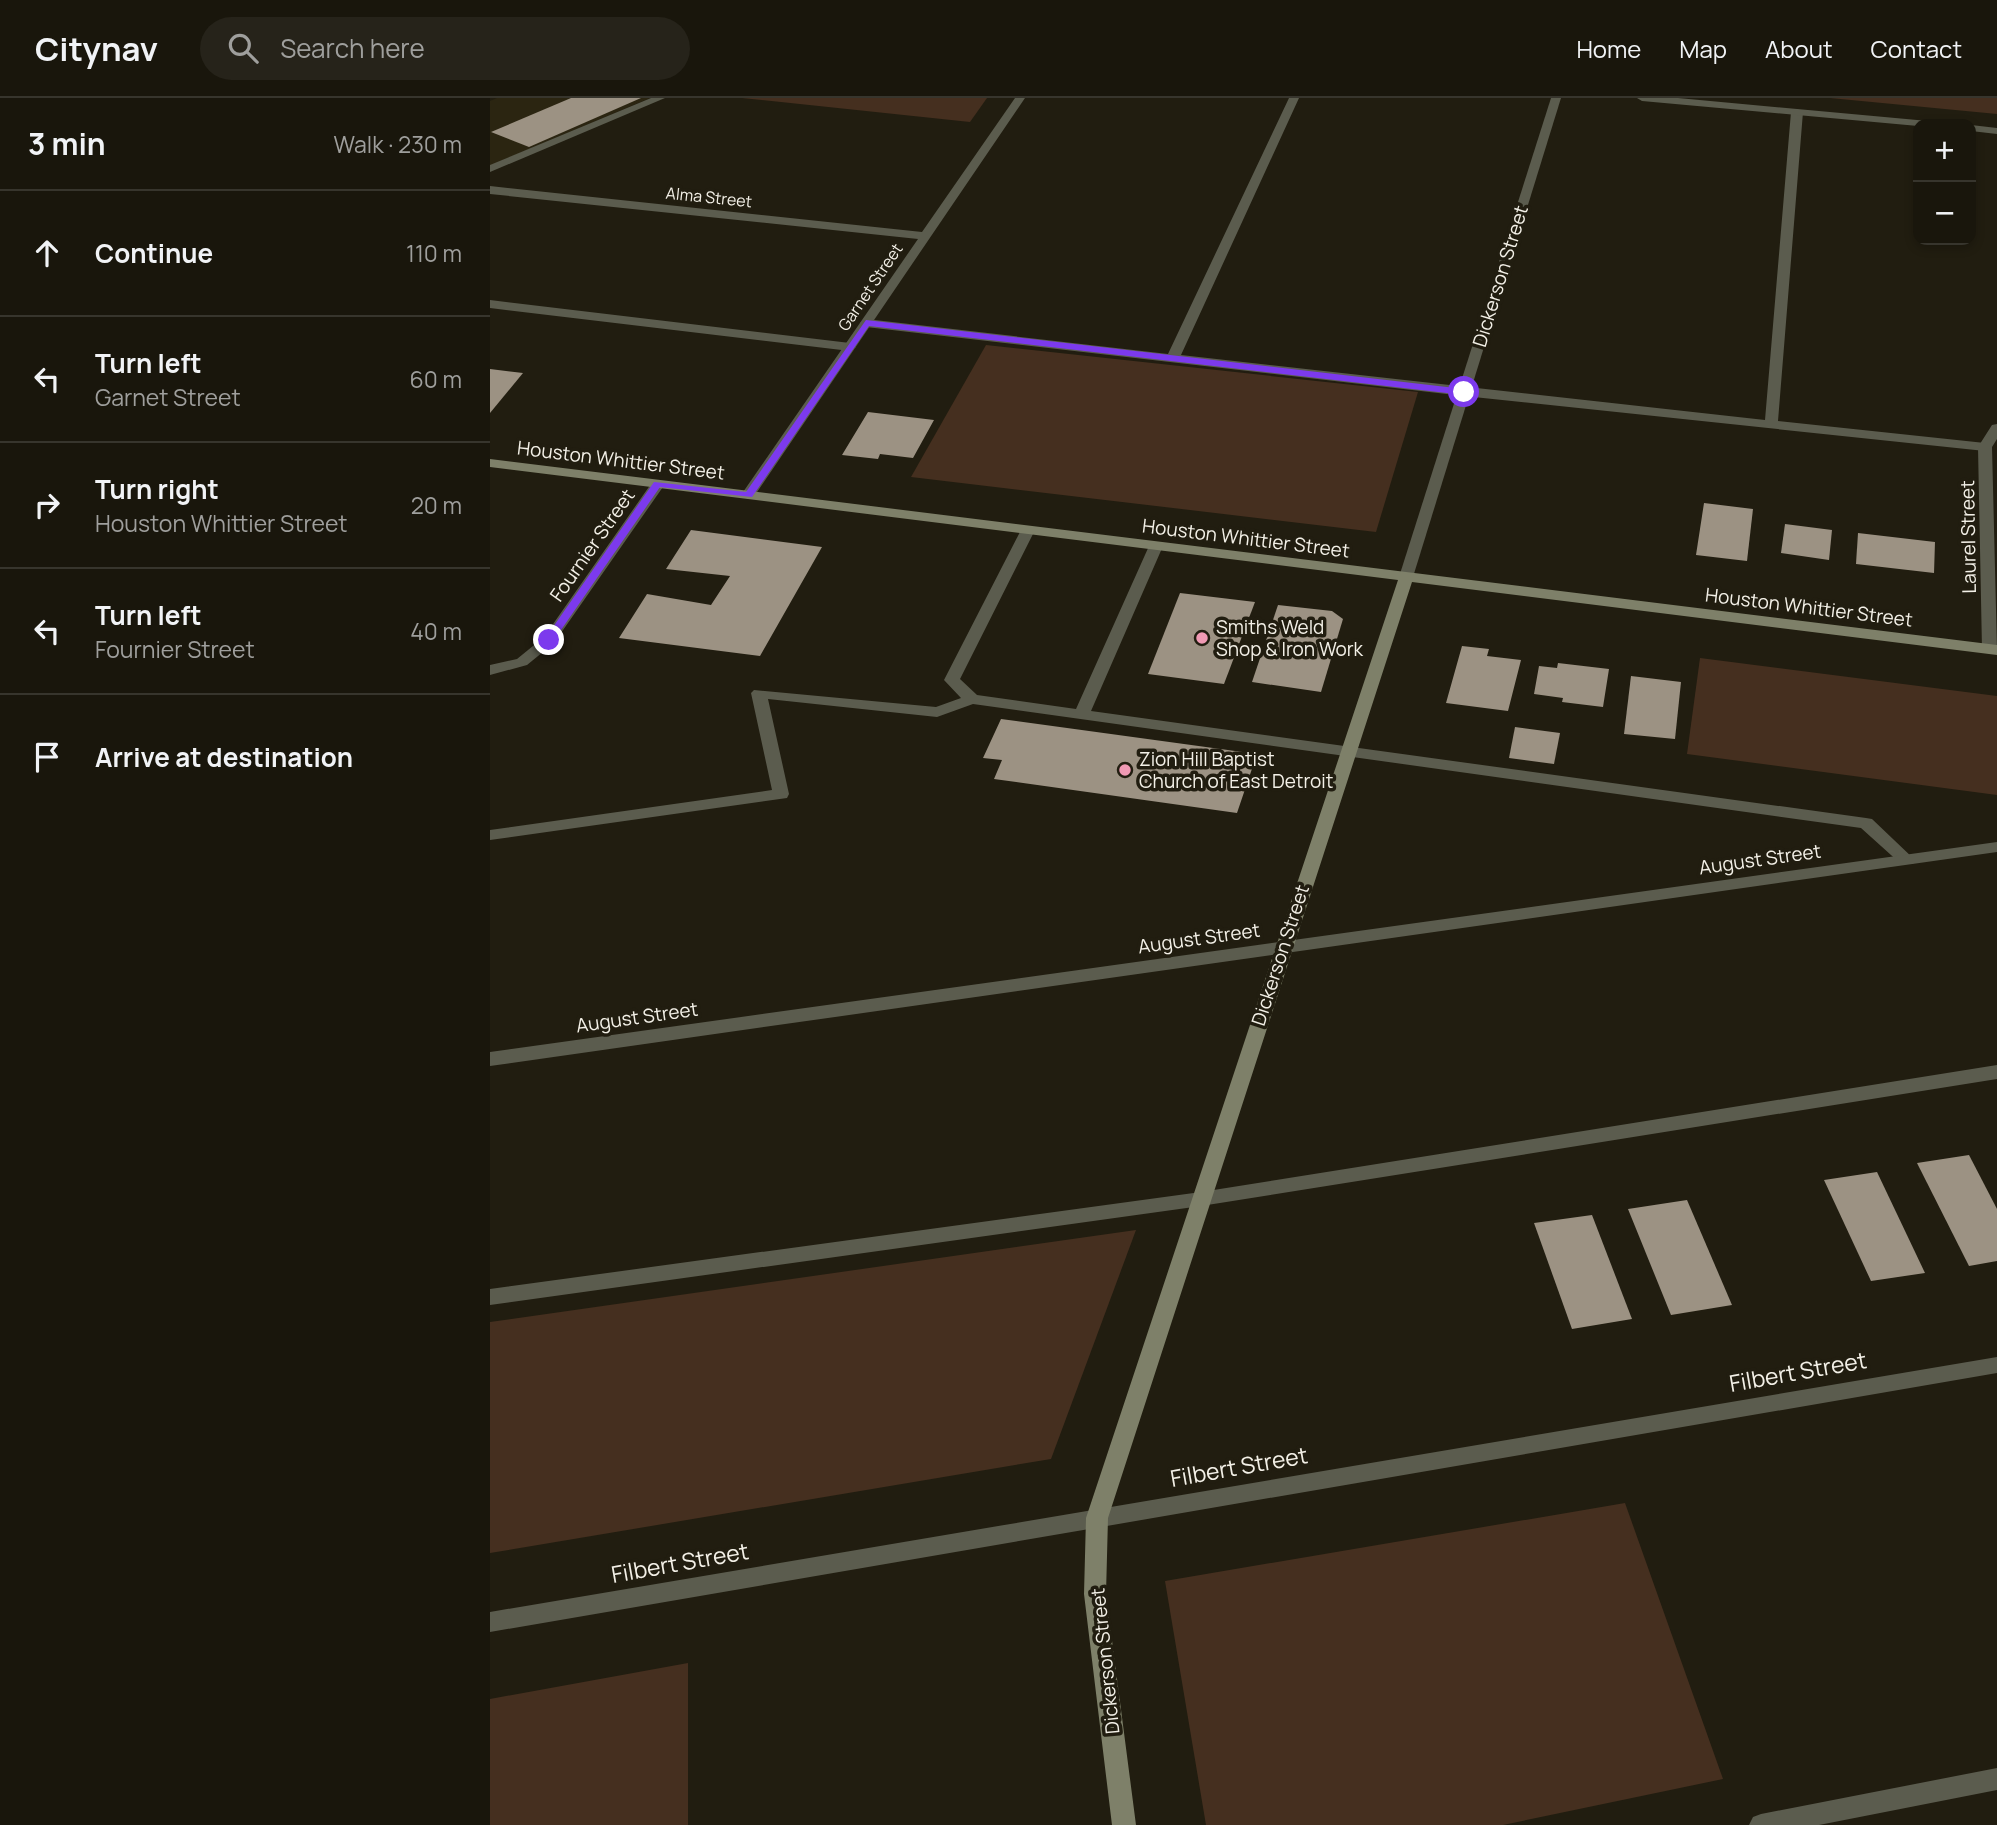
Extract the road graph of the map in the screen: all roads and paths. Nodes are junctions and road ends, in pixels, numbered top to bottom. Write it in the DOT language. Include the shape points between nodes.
graph roads {
  1 [pos="660,98"];
  2 [pos="1020,98"];
  3 [pos="1294,98"];
  4 [pos="1556,98"];
  5 [pos="1643,98"];
  6 [pos="1797,112"];
  7 [pos="1913,123"];
  8 [pos="1976,129"];
  9 [pos="1997,131"];
  10 [pos="490,169"];
  11 [pos="490,190"];
  12 [pos="926,236"];
  13 [pos="490,304"];
  14 [pos="866,323"];
  15 [pos="850,347"];
  16 [pos="1173,358"];
  17 [pos="1464,392"];
  18 [pos="1771,425"];
  19 [pos="1997,428"];
  20 [pos="1985,447"];
  21 [pos="490,463"];
  22 [pos="658,484"];
  23 [pos="1991,484"];
  24 [pos="748,495"];
  25 [pos="1028,530"];
  26 [pos="1156,546"];
  27 [pos="1406,577"];
  28 [pos="1993,650"];
  29 [pos="490,670"];
  30 [pos="972,698"];
  31 [pos="1081,715"];
  32 [pos="1348,752"];
  33 [pos="490,835"];
  34 [pos="1997,848"];
  35 [pos="1907,860"];
  36 [pos="1283,947"];
  37 [pos="490,1059"];
  38 [pos="1997,1072"];
  39 [pos="1201,1199"];
  40 [pos="490,1297"];
  41 [pos="1997,1365"];
  42 [pos="1097,1518"];
  43 [pos="490,1622"];
  44 [pos="1997,1779"];
  45 [pos="1124,1825"];
  46 [pos="1761,1825"];
  1 -- 10 [label="street"];
  2 -- 12 [label="street, Garnet Street"];
  3 -- 16 [label="street"];
  4 -- 17 [label="street, Dickerson Street"];
  5 -- 6 [label="street"];
  6 -- 7 [label="street"];
  6 -- 18 [label="street"];
  8 -- 9 [label="street"];
  11 -- 12 [label="street, Alma Street"];
  12 -- 14 [label="street, Garnet Street"];
  13 -- 15 [label="street"];
  14 -- 15 [label="street, Garnet Street"];
  14 -- 16 [label="street"];
  15 -- 24 [label="street, Garnet Street"];
  16 -- 17 [label="street"];
  17 -- 18 [label="street"];
  17 -- 27 [label="street, Dickerson Street"];
  18 -- 20 [label="street"];
  19 -- 20 [label="street"];
  20 -- 23 [label="street, Laurel Street"];
  21 -- 22 [label="street, Houston Whittier Street"];
  22 -- 24 [label="street, Houston Whittier Street"];
  22 -- 29 [label="street, Fournier Street" via="549,640 522,662"];
  23 -- 28 [label="street, Laurel Street"];
  24 -- 25 [label="street, Houston Whittier Street"];
  25 -- 26 [label="street, Houston Whittier Street"];
  25 -- 30 [label="street" via="952,680"];
  26 -- 27 [label="street, Houston Whittier Street"];
  26 -- 31 [label="street"];
  27 -- 28 [label="street, Houston Whittier Street"];
  27 -- 32 [label="street, Dickerson Street"];
  30 -- 31 [label="street"];
  30 -- 33 [label="street" via="937,712 759,693 781,793"];
  31 -- 32 [label="street"];
  32 -- 35 [label="street" via="1866,823"];
  32 -- 36 [label="street, Dickerson Street"];
  34 -- 35 [label="street, August Street"];
  35 -- 36 [label="street, August Street"];
  36 -- 37 [label="street, August Street"];
  36 -- 39 [label="street, Dickerson Street"];
  38 -- 39 [label="street"];
  39 -- 40 [label="street"];
  39 -- 42 [label="street, Dickerson Street"];
  41 -- 42 [label="street, Filbert Street"];
  42 -- 43 [label="street, Filbert Street"];
  42 -- 45 [label="street, Dickerson Street" via="1095,1594"];
  44 -- 46 [label="street"];
}
